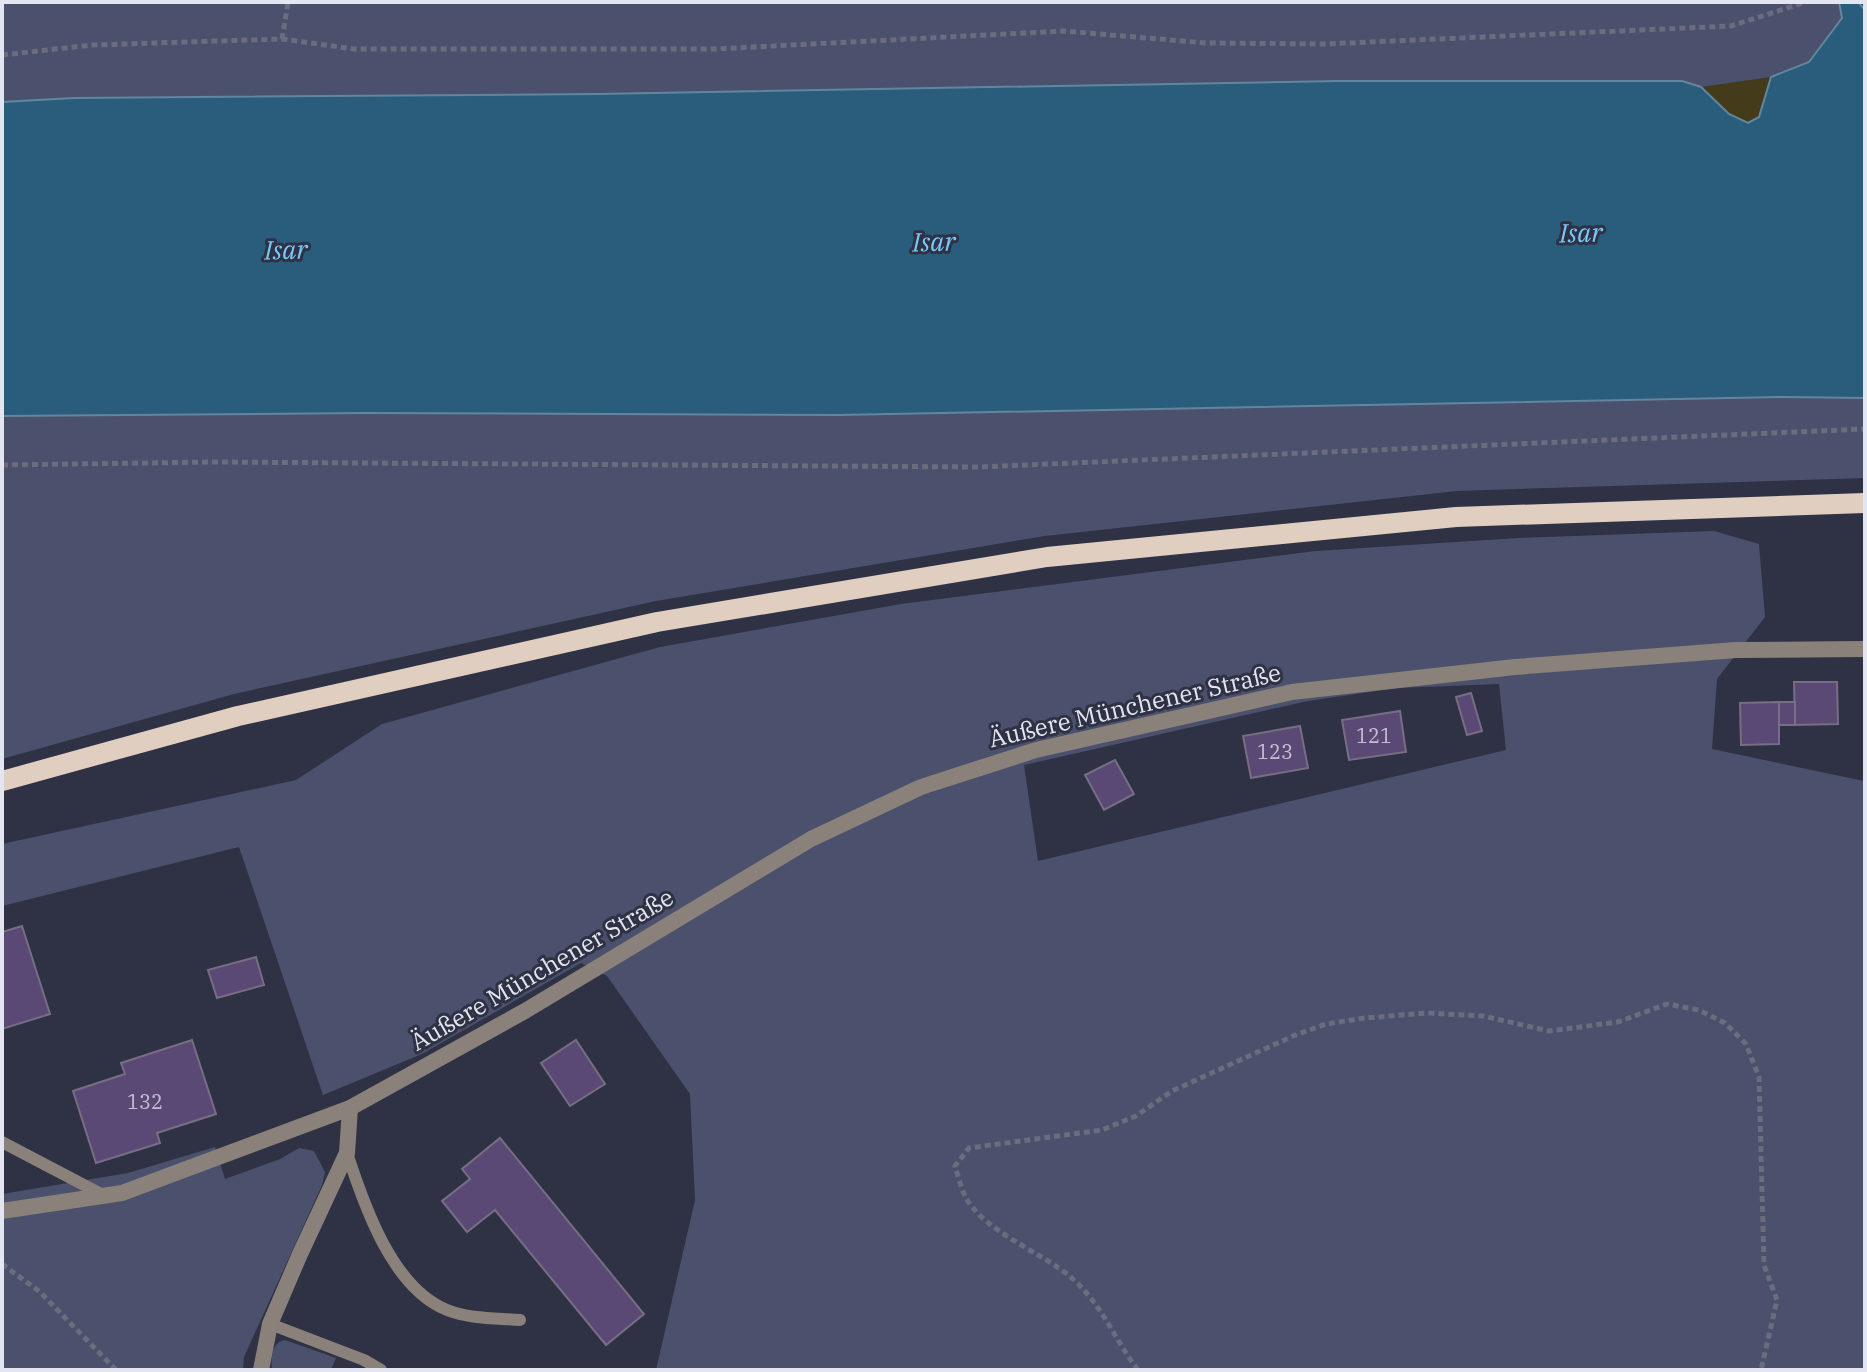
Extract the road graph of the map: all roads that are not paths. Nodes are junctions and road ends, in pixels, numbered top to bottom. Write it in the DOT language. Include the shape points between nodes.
graph roads {
  1 [pos="1865,503"];
  2 [pos="1865,649"];
  3 [pos="2,781"];
  4 [pos="350,1108"];
  5 [pos="2,1142"];
  6 [pos="347,1153"];
  7 [pos="103,1195"];
  8 [pos="2,1211"];
  9 [pos="520,1320"];
  10 [pos="270,1324"];
  11 [pos="261,1370"];
  12 [pos="381,1370"];
  1 -- 3 [label="main road" via="1456,517 1047,557 657,622 238,716"];
  2 -- 4 [label="street, Äußere Münchener Straße" via="1736,650 1292,692 1036,750 921,787 811,839 525,1011"];
  4 -- 6 [label="street"];
  4 -- 7 [label="street, Äußere Münchener Straße" via="122,1193"];
  5 -- 7 [label="lane"];
  6 -- 9 [label="lane" via="363,1202 419,1293 468,1317"];
  6 -- 10 [label="street"];
  7 -- 8 [label="street, Äußere Münchener Straße"];
  10 -- 11 [label="street"];
  10 -- 12 [label="lane"];
}
